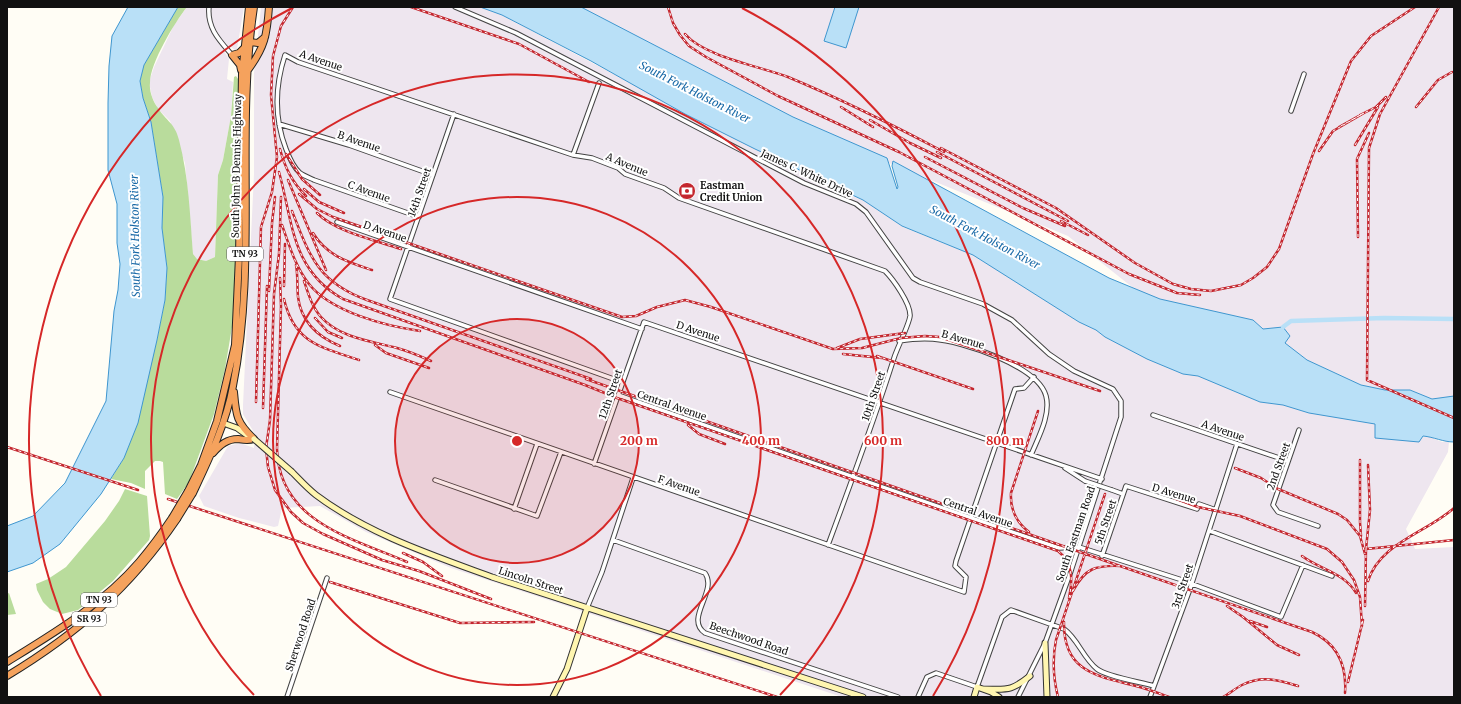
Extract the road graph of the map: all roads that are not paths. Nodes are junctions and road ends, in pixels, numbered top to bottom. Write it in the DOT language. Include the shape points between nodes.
graph roads {
  1 [pos="209,7"];
  2 [pos="249,7"];
  3 [pos="254,7"];
  4 [pos="271,7"];
  5 [pos="455,7"];
  6 [pos="266,35"];
  7 [pos="250,42"];
  8 [pos="244,48"];
  9 [pos="232,55"];
  10 [pos="285,55"];
  11 [pos="248,70"];
  12 [pos="242,74"];
  13 [pos="1304,74"];
  14 [pos="599,83"];
  15 [pos="1291,111"];
  16 [pos="454,114"];
  17 [pos="279,124"];
  18 [pos="573,155"];
  19 [pos="433,175"];
  20 [pos="419,217"];
  21 [pos="337,222"];
  22 [pos="408,247"];
  23 [pos="642,329"];
  24 [pos="900,341"];
  25 [pos="1034,378"];
  26 [pos="622,382"];
  27 [pos="233,388"];
  28 [pos="390,392"];
  29 [pos="618,395"];
  30 [pos="1118,395"];
  31 [pos="880,402"];
  32 [pos="1153,415"];
  33 [pos="217,421"];
  34 [pos="223,423"];
  35 [pos="1299,430"];
  36 [pos="254,440"];
  37 [pos="997,443"];
  38 [pos="537,444"];
  39 [pos="1237,444"];
  40 [pos="561,452"];
  41 [pos="211,454"];
  42 [pos="1031,454"];
  43 [pos="1288,461"];
  44 [pos="594,464"];
  45 [pos="1058,464"];
  46 [pos="853,477"];
  47 [pos="633,478"];
  48 [pos="1102,479"];
  49 [pos="435,480"];
  50 [pos="190,492"];
  51 [pos="1123,494"];
  52 [pos="514,509"];
  53 [pos="1216,510"];
  54 [pos="175,518"];
  55 [pos="972,518"];
  56 [pos="1318,526"];
  57 [pos="1210,531"];
  58 [pos="612,540"];
  59 [pos="828,545"];
  60 [pos="157,547"];
  61 [pos="1079,547"];
  62 [pos="1102,556"];
  63 [pos="1303,565"];
  64 [pos="1332,576"];
  65 [pos="327,578"];
  66 [pos="1191,583"];
  67 [pos="587,608"];
  68 [pos="1052,623"];
  69 [pos="1045,643"];
  70 [pos="7,662"];
  71 [pos="7,676"];
  72 [pos="1030,676"];
  73 [pos="1154,686"];
  74 [pos="977,687"];
  75 [pos="983,689"];
  76 [pos="287,697"];
  77 [pos="553,697"];
  78 [pos="863,697"];
  79 [pos="898,697"];
  80 [pos="918,697"];
  81 [pos="974,697"];
  82 [pos="999,697"];
  83 [pos="1018,697"];
  84 [pos="1047,697"];
  85 [pos="1150,697"];
  1 -- 9 [label="street" via="212,29"];
  2 -- 8 [label="highway, South John B Dennis Highway / TN 93"];
  3 -- 7 [label="highway, South John B Dennis Highway / TN 93"];
  4 -- 6 [label="highway"];
  5 -- 30 [label="street, James C. White Drive" via="516,33 804,183 856,204 866,212 917,280 992,308 1012,320 1049,354 1074,371 1108,386"];
  6 -- 7 [label="highway" via="258,43"];
  6 -- 11 [label="highway" via="261,53"];
  7 -- 11 [label="highway, South John B Dennis Highway / TN 93"];
  8 -- 9 [label="highway"];
  8 -- 12 [label="highway, South John B Dennis Highway / TN 93"];
  9 -- 12 [label="highway" via="240,65"];
  10 -- 16 [label="street, A Avenue" via="298,62"];
  10 -- 17 [label="street, C Avenue" via="277,92"];
  11 -- 27 [label="highway, South John B Dennis Highway / TN 93" via="243,311"];
  12 -- 33 [label="highway, South John B Dennis Highway / TN 93" via="236,330 229,374"];
  13 -- 15 [label="street"];
  14 -- 18 [label="street"];
  16 -- 18 [label="street, A Avenue"];
  16 -- 19 [label="street, 14th Street"];
  17 -- 19 [label="street, B Avenue"];
  17 -- 20 [label="street, C Avenue" via="283,141 294,166 300,173"];
  18 -- 24 [label="street, A Avenue" via="592,158 618,168 625,174 664,188 679,198 885,271 895,282 909,310 909,319"];
  19 -- 20 [label="street, 14th Street"];
  20 -- 22 [label="street, 14th Street"];
  21 -- 22 [label="street, D Avenue"];
  22 -- 23 [label="street, D Avenue"];
  22 -- 26 [label="street, 14th Street" via="390,299"];
  23 -- 26 [label="street, 12th Street"];
  23 -- 31 [label="street, D Avenue" via="644,322"];
  24 -- 25 [label="street, B Avenue" via="922,338 943,340 998,357"];
  24 -- 31 [label="street, 10th Street"];
  25 -- 37 [label="street" via="1024,388 1014,389"];
  25 -- 42 [label="street" via="1044,390 1046,398 1044,419"];
  26 -- 29 [label="street, 12th Street"];
  27 -- 34 [label="highway, South John B Dennis Highway / TN 93"];
  27 -- 36 [label="highway" via="236,414 242,427"];
  28 -- 38 [label="street, F Avenue"];
  29 -- 44 [label="street, 12th Street"];
  29 -- 46 [label="street, Central Avenue"];
  30 -- 48 [label="street, South Eastman Road" via="1121,401 1121,417"];
  31 -- 37 [label="street, D Avenue"];
  31 -- 46 [label="street, 10th Street"];
  32 -- 39 [label="street, A Avenue"];
  33 -- 34 [label="highway"];
  33 -- 50 [label="highway, South John B Dennis Highway / TN 93"];
  34 -- 36 [label="main road, Lincoln Street" via="237,428"];
  34 -- 41 [label="highway, South John B Dennis Highway / TN 93"];
  35 -- 43 [label="street, 2nd Street"];
  36 -- 41 [label="highway" via="227,441"];
  36 -- 67 [label="main road, Lincoln Street, bridge" via="320,498 372,529 492,577"];
  37 -- 42 [label="street, D Avenue"];
  37 -- 55 [label="street"];
  38 -- 40 [label="street, F Avenue"];
  38 -- 52 [label="street"];
  39 -- 43 [label="street, A Avenue"];
  39 -- 53 [label="street"];
  40 -- 44 [label="street, F Avenue"];
  40 -- 52 [label="street" via="537,516"];
  41 -- 50 [label="highway, South John B Dennis Highway / TN 93"];
  42 -- 45 [label="street, D Avenue"];
  43 -- 56 [label="street, 2nd Street" via="1274,508 1278,512"];
  44 -- 47 [label="street, F Avenue"];
  45 -- 48 [label="street, D Avenue"];
  45 -- 51 [label="street, D Avenue, bridge" via="1085,481"];
  46 -- 55 [label="street, Central Avenue"];
  46 -- 59 [label="street, 10th Street"];
  47 -- 58 [label="street"];
  47 -- 59 [label="street, F Avenue"];
  48 -- 61 [label="street, South Eastman Road"];
  49 -- 52 [label="street"];
  50 -- 54 [label="highway, South John B Dennis Highway / TN 93, bridge"];
  51 -- 53 [label="street, D Avenue" via="1126,486 1197,510 1199,504"];
  51 -- 62 [label="street, 5th Street"];
  53 -- 57 [label="street"];
  54 -- 60 [label="highway, South John B Dennis Highway / TN 93"];
  54 -- 70 [label="highway, TN 93" via="139,563 84,613"];
  55 -- 59 [label="street, F Avenue" via="956,566 966,577 964,592"];
  55 -- 61 [label="street, Central Avenue" via="1059,548"];
  57 -- 63 [label="street"];
  57 -- 66 [label="street, 3rd Street"];
  58 -- 67 [label="street"];
  58 -- 79 [label="street, Beechwood Road" via="705,573 709,585 698,618 699,626 705,633"];
  60 -- 71 [label="highway, SR 93" via="116,595 84,623"];
  61 -- 62 [label="street, Central Avenue"];
  61 -- 68 [label="street, South Eastman Road"];
  62 -- 66 [label="street, Central Avenue"];
  63 -- 64 [label="street"];
  63 -- 66 [label="street, Central Avenue" via="1280,617"];
  65 -- 76 [label="street, Sherwood Road"];
  66 -- 73 [label="street, 3rd Street"];
  67 -- 77 [label="main road" via="562,681"];
  67 -- 78 [label="main road, Lincoln Street"];
  68 -- 69 [label="street, South Eastman Road"];
  68 -- 73 [label="street" via="1070,633 1098,670"];
  68 -- 74 [label="street" via="1014,610 1007,611 1002,617"];
  69 -- 72 [label="street, South Eastman Road"];
  69 -- 84 [label="main road"];
  72 -- 75 [label="main road" via="1006,690"];
  72 -- 83 [label="street, South Eastman Road"];
  73 -- 85 [label="street, 3rd Street"];
  74 -- 75 [label="main road"];
  74 -- 80 [label="street" via="936,673 927,678"];
  74 -- 81 [label="main road"];
  75 -- 82 [label="main road"];
}
